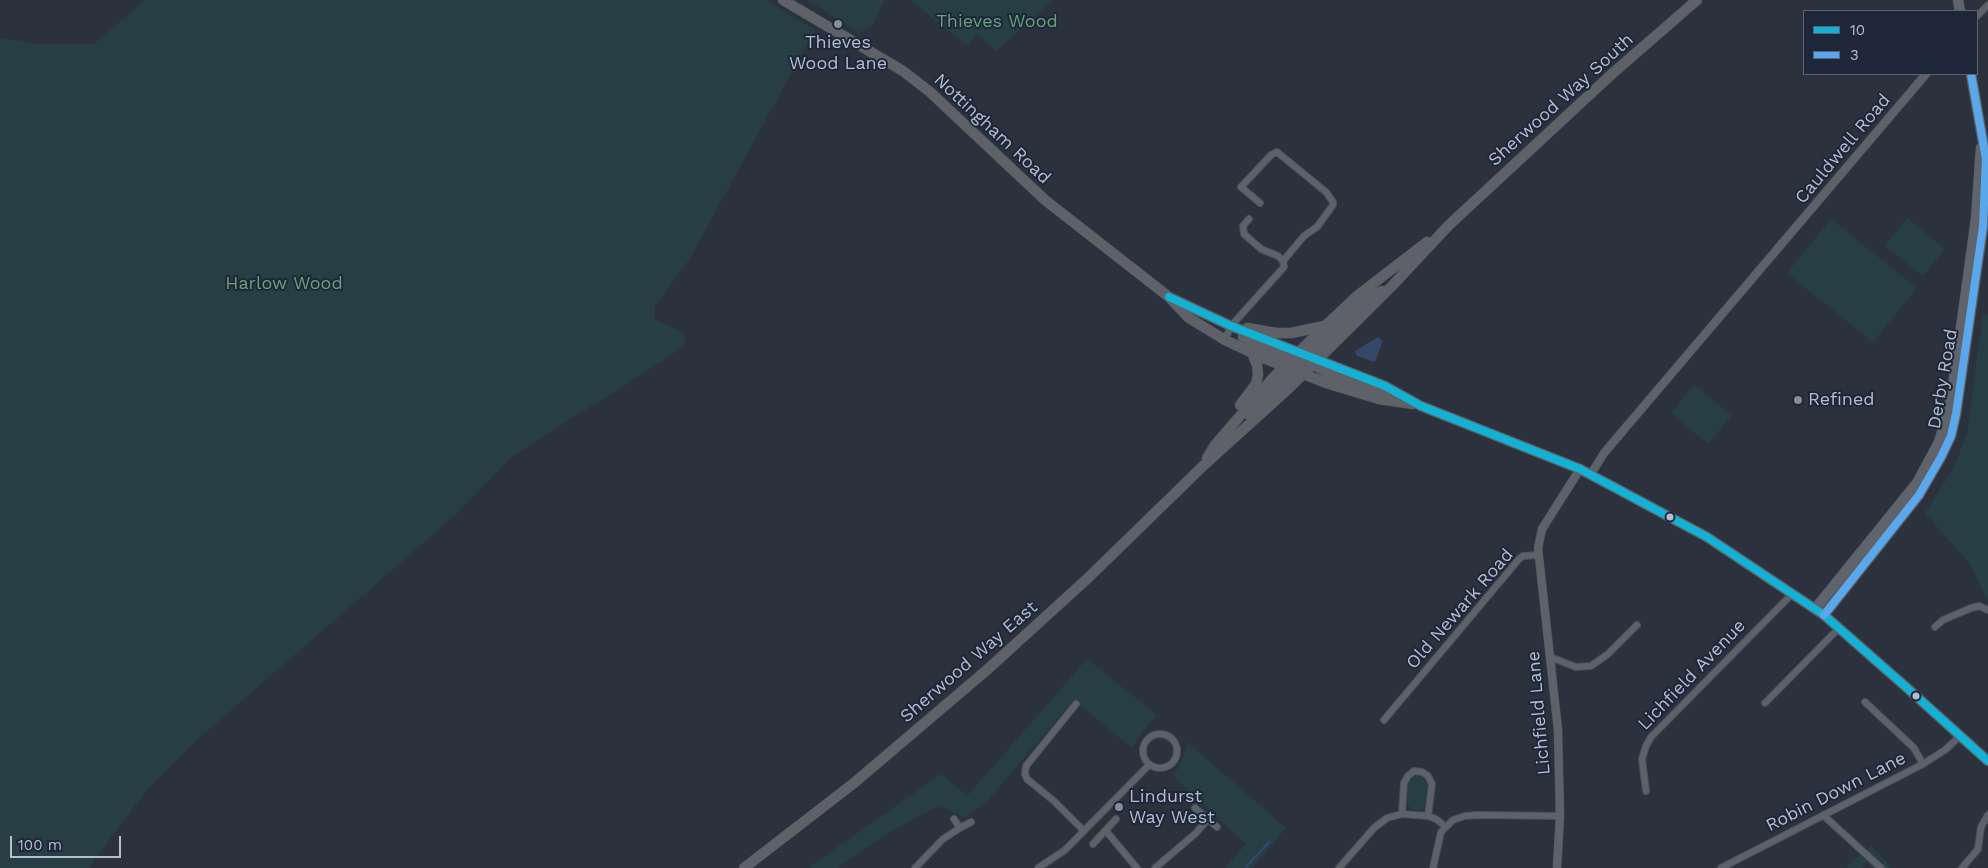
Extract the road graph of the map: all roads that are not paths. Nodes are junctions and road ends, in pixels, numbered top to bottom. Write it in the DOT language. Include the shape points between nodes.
graph roads {
  1 [pos="783,0"];
  2 [pos="1697,0"];
  3 [pos="1988,5"];
  4 [pos="1978,15"];
  5 [pos="1925,75"];
  6 [pos="1971,75"];
  7 [pos="1260,203"];
  8 [pos="1249,219"];
  9 [pos="1449,225"];
  10 [pos="1283,261"];
  11 [pos="1169,297"];
  12 [pos="1231,326"];
  13 [pos="1325,326"];
  14 [pos="1225,340"];
  15 [pos="1252,353"];
  16 [pos="1301,363"];
  17 [pos="1421,406"];
  18 [pos="1232,424"];
  19 [pos="1203,466"];
  20 [pos="1580,469"];
  21 [pos="1591,474"];
  22 [pos="1538,555"];
  23 [pos="1792,594"];
  24 [pos="1988,610"];
  25 [pos="1820,612"];
  26 [pos="1637,625"];
  27 [pos="1935,627"];
  28 [pos="1840,628"];
  29 [pos="1550,657"];
  30 [pos="1865,702"];
  31 [pos="1765,703"];
  32 [pos="1076,704"];
  33 [pos="1384,720"];
  34 [pos="1960,736"];
  35 [pos="1988,762"];
  36 [pos="1149,764"];
  37 [pos="1923,764"];
  38 [pos="1646,791"];
  39 [pos="1195,808"];
  40 [pos="1402,814"];
  41 [pos="1823,815"];
  42 [pos="1988,815"];
  43 [pos="1428,816"];
  44 [pos="1560,816"];
  45 [pos="954,819"];
  46 [pos="1116,819"];
  47 [pos="1208,819"];
  48 [pos="972,822"];
  49 [pos="1446,826"];
  50 [pos="960,828"];
  51 [pos="1217,828"];
  52 [pos="1084,831"];
  53 [pos="1106,831"];
  54 [pos="1093,844"];
  55 [pos="744,868"];
  56 [pos="915,868"];
  57 [pos="1038,868"];
  58 [pos="1137,868"];
  59 [pos="1155,868"];
  60 [pos="1339,868"];
  61 [pos="1433,868"];
  62 [pos="1557,868"];
  63 [pos="1721,868"];
  64 [pos="1881,868"];
  65 [pos="1962,868"];
  1 -- 11 [label="highway, Nottingham Road" via="903,71 930,92 1045,200"];
  2 -- 9 [label="highway, Sherwood Way South"];
  3 -- 4 [label="street"];
  5 -- 21 [label="street, Cauldwell Road" via="1604,453"];
  6 -- 25 [label="main road, Derby Road" via="1983,140 1976,219 1946,420 1939,442 1917,482"];
  7 -- 10 [label="street" via="1241,187 1270,155 1278,152 1326,192 1333,202 1317,227 1304,236"];
  8 -- 10 [label="street" via="1243,226 1244,234 1261,249"];
  9 -- 13 [label="highway, Sherwood Way South" via="1366,288"];
  9 -- 16 [label="highway, Sherwood Way South" via="1392,286"];
  10 -- 12 [label="street" via="1284,267"];
  11 -- 12 [label="highway, Nottingham Road"];
  11 -- 14 [label="highway, Nottingham Road" via="1189,318"];
  12 -- 13 [label="highway" via="1276,333"];
  12 -- 14 [label="street"];
  12 -- 16 [label="highway, Nottingham Road"];
  13 -- 16 [label="highway, Sherwood Way South"];
  14 -- 15 [label="highway, Nottingham Road"];
  15 -- 16 [label="highway, Nottingham Road"];
  15 -- 18 [label="highway" via="1257,365 1256,384 1240,405"];
  16 -- 17 [label="highway, Nottingham Road" via="1385,386"];
  16 -- 17 [label="highway, Nottingham Road" via="1379,399"];
  16 -- 18 [label="highway" via="1249,414"];
  16 -- 19 [label="highway, Sherwood Way East" via="1248,426"];
  17 -- 20 [label="highway, Nottingham Road"];
  18 -- 19 [label="highway, Sherwood Way East"];
  19 -- 55 [label="highway, Sherwood Way East" via="988,669 854,783"];
  20 -- 21 [label="highway, Nottingham Road"];
  20 -- 22 [label="street, Old Newark Road" via="1542,529"];
  21 -- 23 [label="highway, Nottingham Road" via="1707,537"];
  22 -- 29 [label="street, Lichfield Lane"];
  22 -- 33 [label="street, Old Newark Road" via="1519,559"];
  23 -- 25 [label="highway, Nottingham Road"];
  23 -- 38 [label="street, Lichfield Avenue" via="1651,737 1642,759"];
  24 -- 27 [label="street" via="1979,606 1971,608"];
  25 -- 28 [label="highway, Nottingham Road"];
  26 -- 29 [label="street" via="1608,654 1590,666 1576,667"];
  28 -- 31 [label="street"];
  28 -- 34 [label="highway, Nottingham Road"];
  29 -- 44 [label="street, Lichfield Lane" via="1558,730"];
  30 -- 37 [label="street" via="1914,748"];
  32 -- 52 [label="street" via="1026,766 1025,774"];
  34 -- 35 [label="highway, Nottingham Road"];
  34 -- 37 [label="street, Robin Down Lane"];
  36 -- 36 [label="street" via="1142,752 1146,740 1158,734 1171,738 1177,750 1172,763 1160,768"];
  36 -- 52 [label="street"];
  37 -- 41 [label="street, Robin Down Lane"];
  39 -- 47 [label="street"];
  40 -- 43 [label="street"];
  40 -- 43 [label="street" via="1404,783 1414,772 1422,772 1432,784"];
  40 -- 60 [label="street" via="1387,818 1374,828"];
  41 -- 63 [label="street, Robin Down Lane"];
  41 -- 64 [label="street"];
  42 -- 65 [label="street" via="1981,827 1978,848"];
  43 -- 49 [label="street"];
  44 -- 49 [label="street" via="1465,816"];
  44 -- 62 [label="street, Lichfield Lane"];
  45 -- 50 [label="street"];
  46 -- 53 [label="street"];
  47 -- 51 [label="street"];
  47 -- 59 [label="street"];
  48 -- 50 [label="street"];
  49 -- 61 [label="street"];
  50 -- 56 [label="street" via="943,839"];
  52 -- 57 [label="street" via="1065,850"];
  53 -- 54 [label="street"];
  53 -- 58 [label="street"];
}
